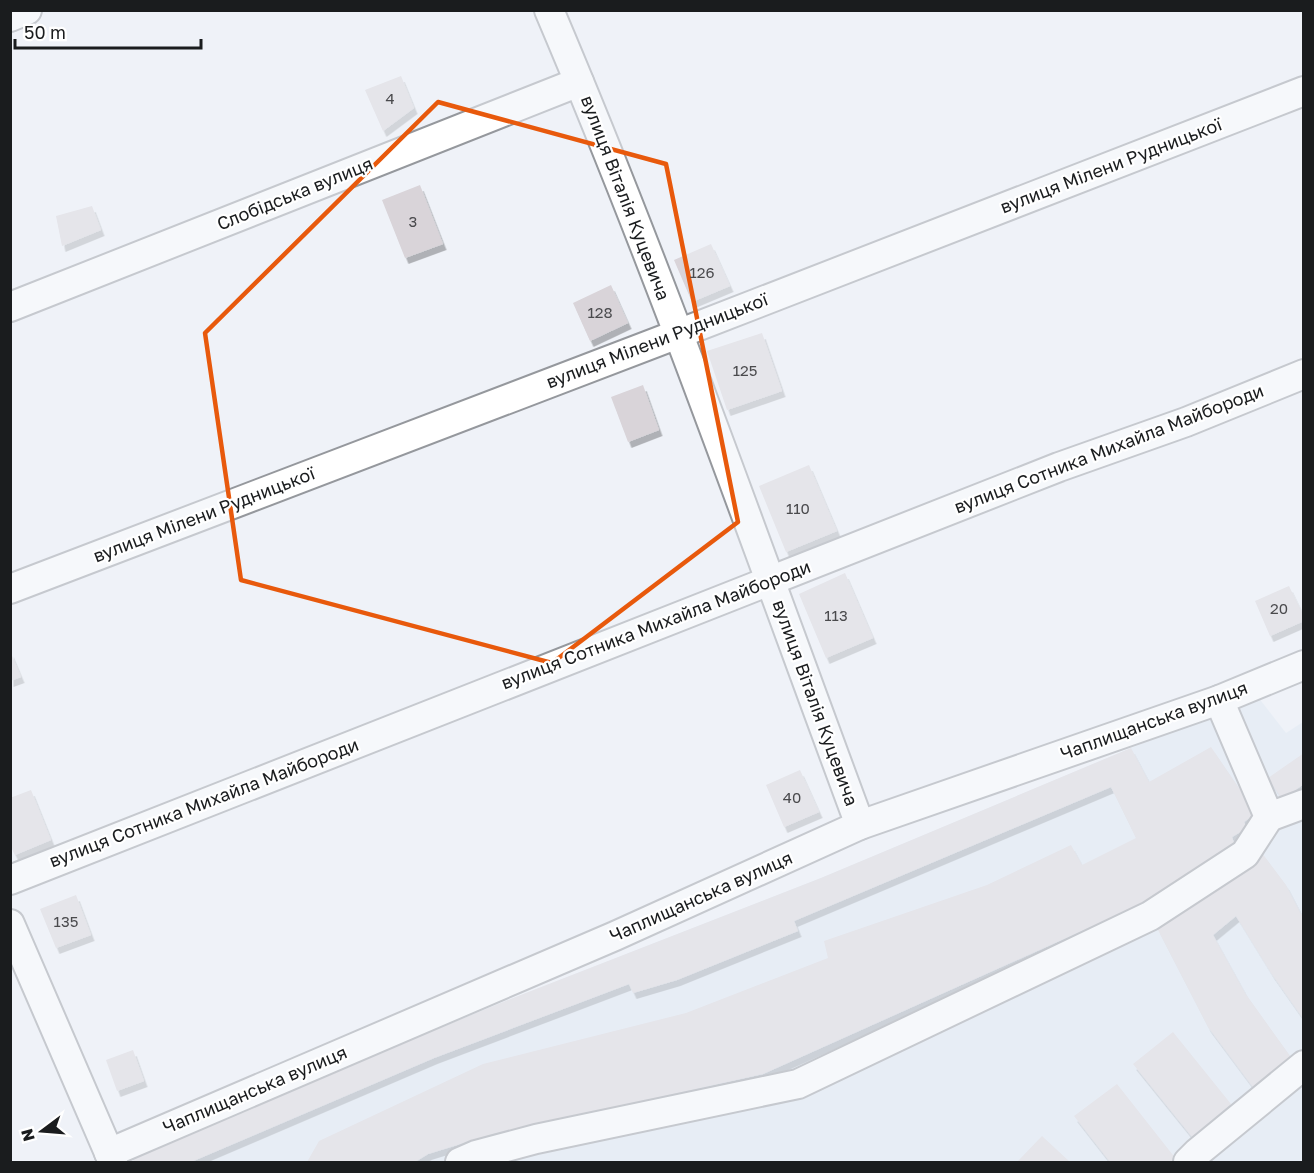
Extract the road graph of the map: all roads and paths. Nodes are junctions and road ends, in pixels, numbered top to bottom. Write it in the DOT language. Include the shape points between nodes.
graph roads {
  1 [pos="27,10"];
  2 [pos="549,10"];
  3 [pos="10,17"];
  4 [pos="579,82"];
  5 [pos="1304,91"];
  6 [pos="10,307"];
  7 [pos="678,334"];
  8 [pos="1304,374"];
  9 [pos="770,581"];
  10 [pos="10,589"];
  11 [pos="1304,665"];
  12 [pos="1219,700"];
  13 [pos="1304,804"];
  14 [pos="1269,817"];
  15 [pos="860,825"];
  16 [pos="10,879"];
  17 [pos="10,924"];
  18 [pos="1304,1065"];
  19 [pos="111,1158"];
  20 [pos="460,1162"];
  21 [pos="1188,1162"];
  1 -- 3 [label="street"];
  2 -- 4 [label="street, вулиця Віталія Куцевича"];
  4 -- 6 [label="street, Слобідська вулиця"];
  4 -- 7 [label="street, вулиця Віталія Куцевича"];
  5 -- 7 [label="street, вулиця Мілени Рудницької"];
  7 -- 9 [label="street, вулиця Віталія Куцевича"];
  7 -- 10 [label="street, вулиця Мілени Рудницької"];
  8 -- 9 [label="street, вулиця Сотника Михайла Майбороди"];
  9 -- 15 [label="street, вулиця Віталія Куцевича"];
  9 -- 16 [label="street, вулиця Сотника Михайла Майбороди"];
  11 -- 12 [label="street, Чаплищанська вулиця"];
  12 -- 14 [label="street"];
  12 -- 15 [label="street, Чаплищанська вулиця"];
  13 -- 14 [label="street"];
  14 -- 20 [label="street" via="1245,854 1150,916 798,1084 536,1139"];
  15 -- 19 [label="street, Чаплищанська вулиця"];
  17 -- 19 [label="street"];
  18 -- 21 [label="street"];
}
